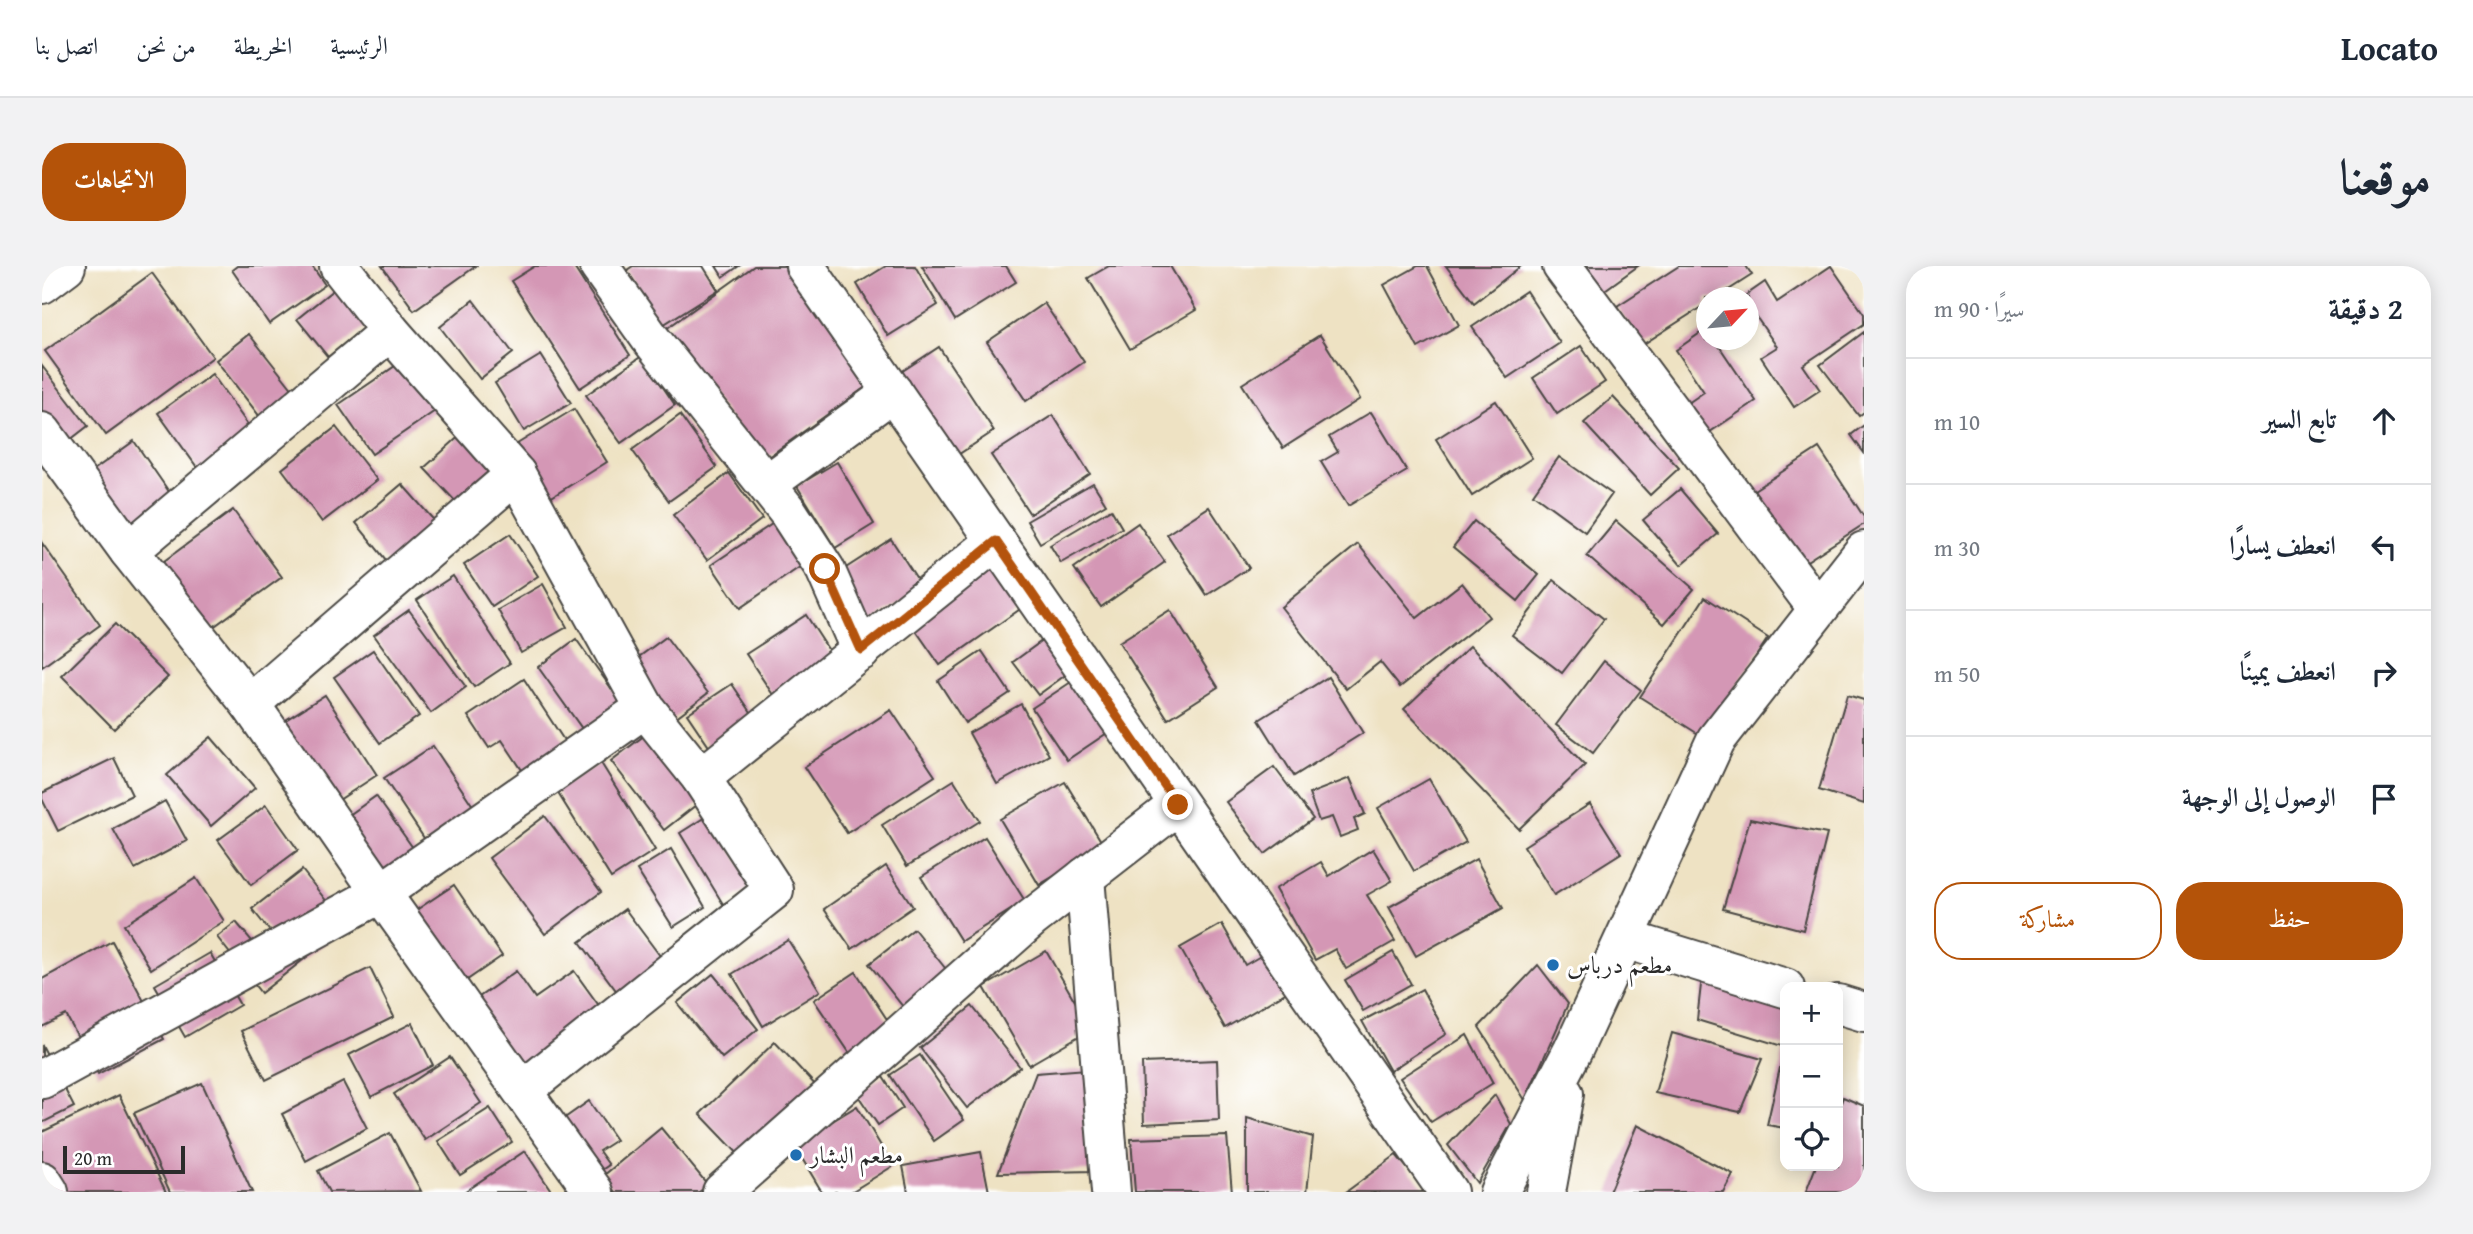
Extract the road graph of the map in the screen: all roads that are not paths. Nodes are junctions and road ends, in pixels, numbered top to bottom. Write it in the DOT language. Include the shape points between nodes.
graph roads {
  1 [pos="66,266"];
  2 [pos="339,266"];
  3 [pos="600,266"];
  4 [pos="805,266"];
  5 [pos="1563,266"];
  6 [pos="42,284"];
  7 [pos="390,331"];
  8 [pos="893,392"];
  9 [pos="42,432"];
  10 [pos="516,474"];
  11 [pos="766,484"];
  12 [pos="996,541"];
  13 [pos="129,551"];
  14 [pos="1864,551"];
  15 [pos="1817,608"];
  16 [pos="861,650"];
  17 [pos="250,704"];
  18 [pos="645,708"];
  19 [pos="701,778"];
  20 [pos="1178,805"];
  21 [pos="1085,877"];
  22 [pos="381,893"];
  23 [pos="1625,939"];
  24 [pos="1780,986"];
  25 [pos="1843,1006"];
  26 [pos="1864,1012"];
  27 [pos="1573,1050"];
  28 [pos="42,1079"];
  29 [pos="523,1090"];
  30 [pos="42,1181"];
  31 [pos="49,1192"];
  32 [pos="594,1192"];
  33 [pos="722,1192"];
  34 [pos="1111,1192"];
  35 [pos="1448,1192"];
  36 [pos="1499,1192"];
  37 [pos="1546,1192"];
  1 -- 6 [label="street"];
  2 -- 7 [label="street"];
  3 -- 11 [label="street" via="650,338"];
  4 -- 8 [label="street"];
  5 -- 15 [label="street"];
  7 -- 10 [label="street"];
  7 -- 13 [label="street"];
  8 -- 11 [label="street"];
  8 -- 12 [label="street"];
  9 -- 13 [label="street"];
  10 -- 17 [label="street"];
  10 -- 18 [label="street"];
  11 -- 16 [label="street" via="825,569"];
  12 -- 16 [label="street"];
  12 -- 20 [label="street"];
  13 -- 17 [label="street"];
  14 -- 15 [label="street"];
  15 -- 23 [label="street" via="1716,740"];
  16 -- 19 [label="street"];
  17 -- 22 [label="street"];
  18 -- 19 [label="street"];
  18 -- 22 [label="street"];
  19 -- 29 [label="street" via="774,890"];
  20 -- 21 [label="street"];
  20 -- 35 [label="street"];
  21 -- 33 [label="street" via="1031,919"];
  21 -- 34 [label="street"];
  22 -- 28 [label="street"];
  22 -- 29 [label="street"];
  23 -- 24 [label="street"];
  23 -- 27 [label="street"];
  25 -- 26 [label="street"];
  27 -- 36 [label="street"];
  27 -- 37 [label="street"];
  29 -- 32 [label="street"];
  30 -- 31 [label="street"];
}
